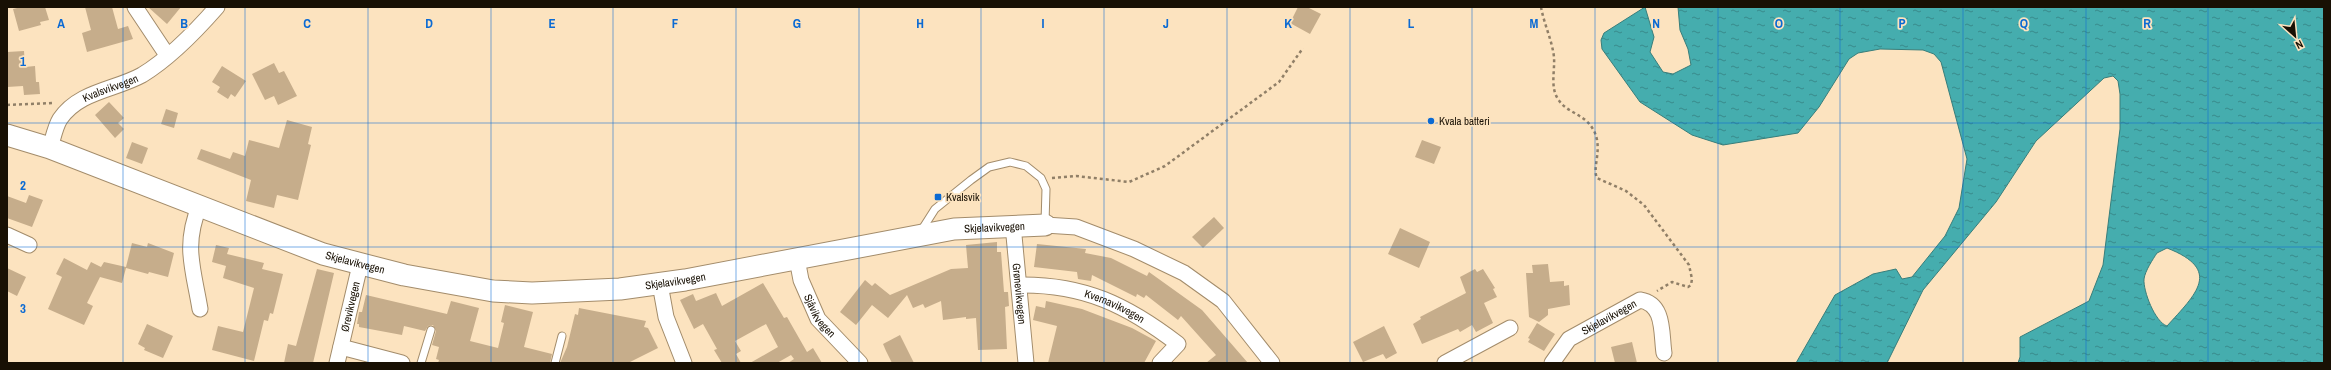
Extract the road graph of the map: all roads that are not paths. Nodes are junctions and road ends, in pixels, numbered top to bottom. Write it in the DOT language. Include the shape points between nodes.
graph roads {
  1 [pos="135,7"];
  2 [pos="217,7"];
  3 [pos="167,56"];
  4 [pos="7,135"];
  5 [pos="50,148"];
  6 [pos="200,204"];
  7 [pos="1013,225"];
  8 [pos="1045,225"];
  9 [pos="7,235"];
  10 [pos="917,237"];
  11 [pos="29,245"];
  12 [pos="797,259"];
  13 [pos="360,265"];
  14 [pos="660,284"];
  15 [pos="1019,285"];
  16 [pos="200,309"];
  17 [pos="1510,328"];
  18 [pos="430,330"];
  19 [pos="562,336"];
  20 [pos="341,348"];
  21 [pos="1664,358"];
  22 [pos="337,363"];
  23 [pos="402,363"];
  24 [pos="421,363"];
  25 [pos="555,363"];
  26 [pos="684,363"];
  27 [pos="860,363"];
  28 [pos="1026,363"];
  29 [pos="1160,363"];
  30 [pos="1272,363"];
  31 [pos="1445,363"];
  32 [pos="1552,363"];
  1 -- 3 [label="street"];
  2 -- 3 [label="street, Kvalsvikvegen"];
  3 -- 5 [label="street, Kvalsvikvegen" via="142,75 78,101 60,120"];
  4 -- 5 [label="main road"];
  5 -- 6 [label="main road, Skjelavikvegen"];
  6 -- 13 [label="main road, Skjelavikvegen" via="279,238"];
  6 -- 16 [label="street" via="192,224 190,254"];
  7 -- 8 [label="main road, Skjelavikvegen"];
  7 -- 10 [label="main road, Skjelavikvegen" via="954,229"];
  7 -- 15 [label="street, Grønevikvegen"];
  8 -- 10 [label="lane" via="1046,189 1041,178 1026,166 1010,162 990,167 935,209"];
  8 -- 30 [label="street, Skjelavikvegen" via="1076,226 1134,249 1184,273 1223,301"];
  9 -- 11 [label="street"];
  10 -- 12 [label="main road, Skjelavikvegen"];
  12 -- 14 [label="main road, Skjelavikvegen"];
  12 -- 27 [label="street, Sjåvikvegen" via="801,280 818,319"];
  13 -- 14 [label="main road, Skjelavikvegen" via="404,276 508,292 575,292"];
  13 -- 20 [label="street, Ørevikvegen"];
  14 -- 26 [label="street" via="666,317"];
  15 -- 28 [label="street, Grønevikvegen"];
  15 -- 29 [label="street, Kvernavikvegen" via="1058,287 1082,292 1129,309 1178,344"];
  17 -- 31 [label="street"];
  18 -- 24 [label="lane"];
  19 -- 25 [label="lane"];
  20 -- 22 [label="street, Ørevikvegen"];
  20 -- 23 [label="street"];
  21 -- 32 [label="street, Skjelavikvegen" via="1658,312 1647,301 1640,300 1573,335 1564,343"];
}
